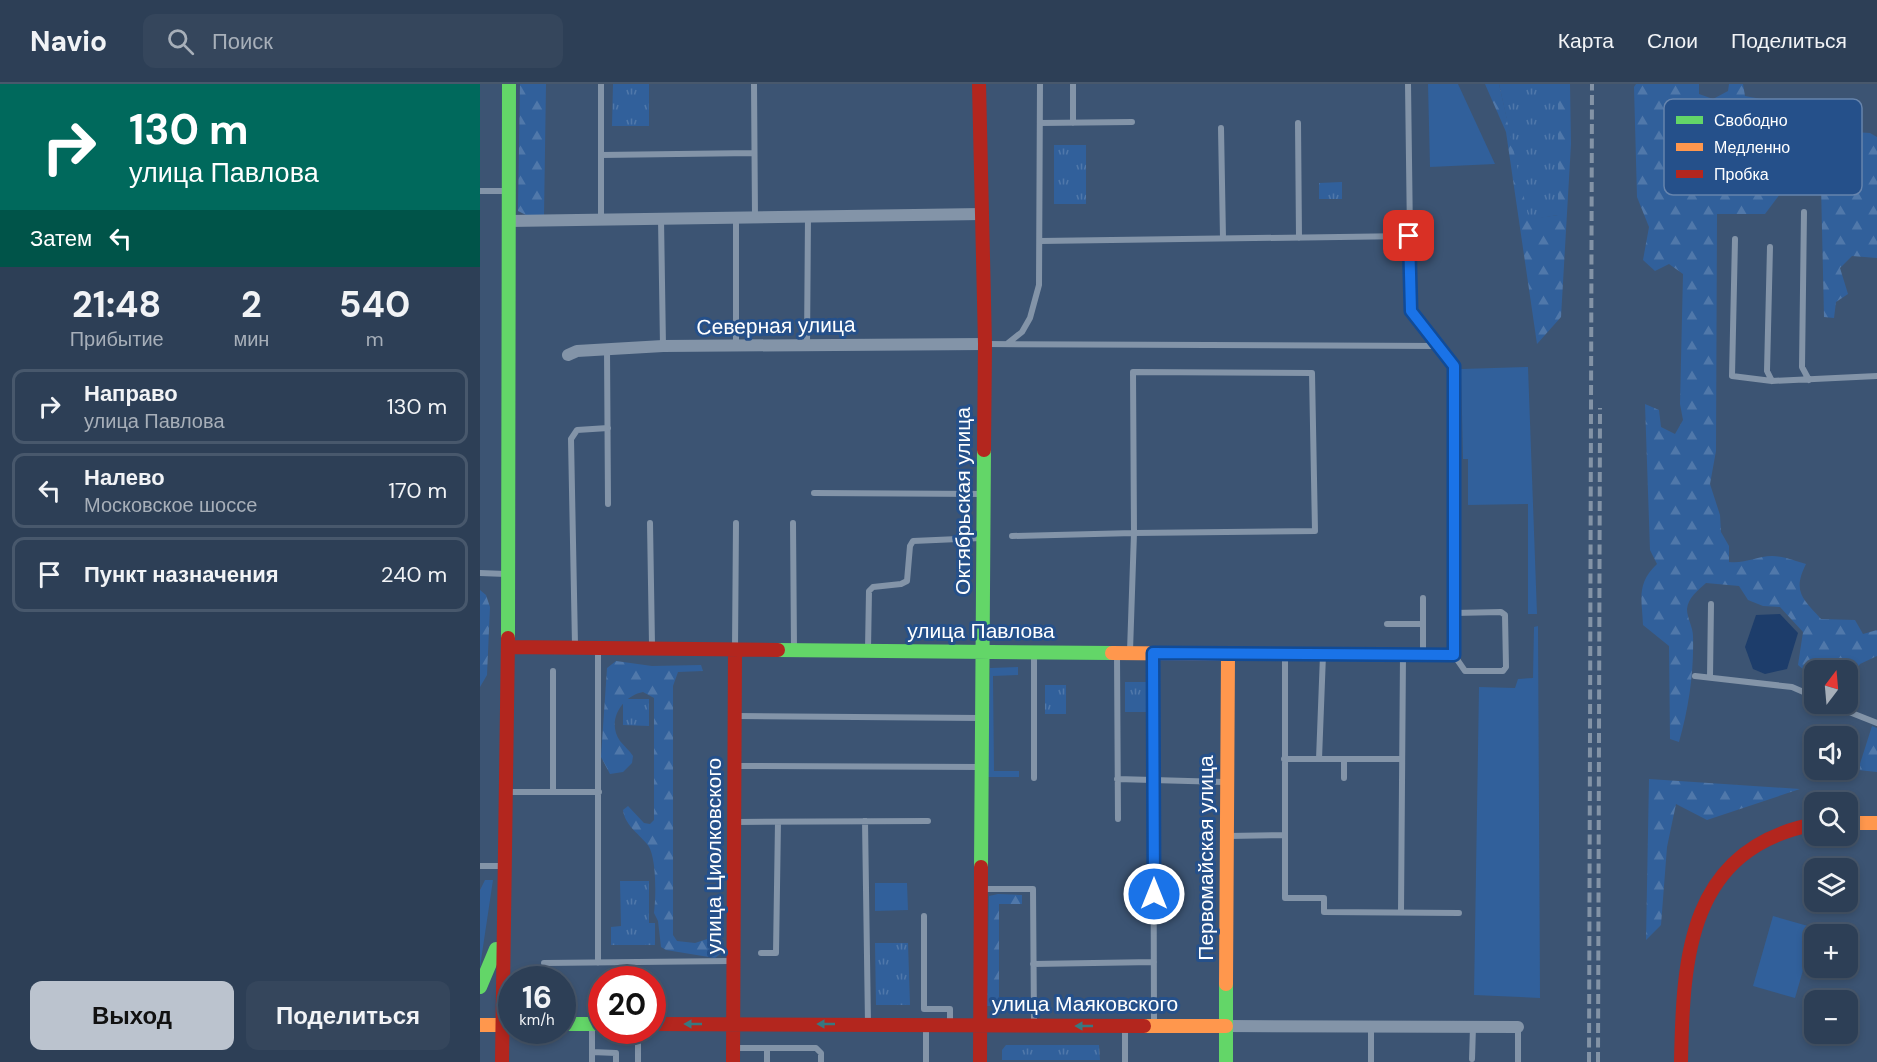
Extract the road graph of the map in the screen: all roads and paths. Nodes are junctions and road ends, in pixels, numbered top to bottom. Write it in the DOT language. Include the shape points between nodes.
graph roads {
  1 [pos="509,84"];
  2 [pos="601,84"];
  3 [pos="754,84"];
  4 [pos="979,84"];
  5 [pos="1040,84"];
  6 [pos="1073,84"];
  7 [pos="1408,84"];
  8 [pos="1132,122"];
  9 [pos="1040,123"];
  10 [pos="1073,123"];
  11 [pos="1298,123"];
  12 [pos="1221,128"];
  13 [pos="754,153"];
  14 [pos="601,155"];
  15 [pos="480,191"];
  16 [pos="509,191"];
  17 [pos="1804,212"];
  18 [pos="982,214"];
  19 [pos="808,216"];
  20 [pos="736,217"];
  21 [pos="754,217"];
  22 [pos="661,218"];
  23 [pos="601,219"];
  24 [pos="509,220"];
  25 [pos="1409,236"];
  26 [pos="1223,238"];
  27 [pos="1299,238"];
  28 [pos="1735,239"];
  29 [pos="1040,241"];
  30 [pos="1770,247"];
  31 [pos="1007,343"];
  32 [pos="985,344"];
  33 [pos="663,346"];
  34 [pos="736,346"];
  35 [pos="807,346"];
  36 [pos="1438,346"];
  37 [pos="608,349"];
  38 [pos="568,355"];
  39 [pos="1877,376"];
  40 [pos="1809,380"];
  41 [pos="1772,381"];
  42 [pos="608,428"];
  43 [pos="814,493"];
  44 [pos="985,494"];
  45 [pos="608,504"];
  46 [pos="650,523"];
  47 [pos="736,523"];
  48 [pos="793,523"];
  49 [pos="1134,533"];
  50 [pos="1012,536"];
  51 [pos="985,538"];
  52 [pos="480,573"];
  53 [pos="509,574"];
  54 [pos="1423,598"];
  55 [pos="1711,604"];
  56 [pos="1454,613"];
  57 [pos="1387,624"];
  58 [pos="1423,624"];
  59 [pos="508,647"];
  60 [pos="576,648"];
  61 [pos="598,648"];
  62 [pos="652,649"];
  63 [pos="735,650"];
  64 [pos="794,650"];
  65 [pos="868,651"];
  66 [pos="984,652"];
  67 [pos="1034,652"];
  68 [pos="1124,653"];
  69 [pos="1153,653"];
  70 [pos="1228,654"];
  71 [pos="1285,654"];
  72 [pos="1323,654"];
  73 [pos="1403,655"];
  74 [pos="1423,655"];
  75 [pos="1454,655"];
  76 [pos="553,671"];
  77 [pos="1695,676"];
  78 [pos="1710,677"];
  79 [pos="1804,692"];
  80 [pos="1854,714"];
  81 [pos="736,716"];
  82 [pos="982,718"];
  83 [pos="1877,723"];
  84 [pos="1284,759"];
  85 [pos="1319,759"];
  86 [pos="1401,759"];
  87 [pos="1344,760"];
  88 [pos="736,766"];
  89 [pos="982,767"];
  90 [pos="1034,778"];
  91 [pos="1344,778"];
  92 [pos="1117,779"];
  93 [pos="1154,780"];
  94 [pos="1227,782"];
  95 [pos="506,792"];
  96 [pos="554,792"];
  97 [pos="599,792"];
  98 [pos="1118,819"];
  99 [pos="865,821"];
  100 [pos="928,821"];
  101 [pos="735,822"];
  102 [pos="778,822"];
  103 [pos="1858,823"];
  104 [pos="1877,823"];
  105 [pos="1804,827"];
  106 [pos="1284,835"];
  107 [pos="1227,836"];
  108 [pos="480,866"];
  109 [pos="504,866"];
  110 [pos="982,889"];
  111 [pos="1401,912"];
  112 [pos="1459,913"];
  113 [pos="924,916"];
  114 [pos="502,921"];
  115 [pos="761,953"];
  116 [pos="735,961"];
  117 [pos="1154,962"];
  118 [pos="544,963"];
  119 [pos="598,963"];
  120 [pos="1034,964"];
  121 [pos="504,966"];
  122 [pos="480,987"];
  123 [pos="666,1024"];
  124 [pos="733,1024"];
  125 [pos="480,1025"];
  126 [pos="498,1025"];
  127 [pos="868,1025"];
  128 [pos="926,1025"];
  129 [pos="950,1025"];
  130 [pos="981,1025"];
  131 [pos="1034,1025"];
  132 [pos="1125,1026"];
  133 [pos="1154,1026"];
  134 [pos="1226,1026"];
  135 [pos="1371,1026"];
  136 [pos="1473,1027"];
  137 [pos="1518,1027"];
  138 [pos="504,1044"];
  139 [pos="593,1044"];
  140 [pos="638,1044"];
  141 [pos="766,1048"];
  142 [pos="592,1052"];
  143 [pos="733,1055"];
  144 [pos="1472,1059"];
  145 [pos="502,1062"];
  146 [pos="592,1062"];
  147 [pos="616,1062"];
  148 [pos="638,1062"];
  149 [pos="767,1062"];
  150 [pos="821,1062"];
  151 [pos="926,1062"];
  152 [pos="980,1062"];
  153 [pos="1125,1062"];
  154 [pos="1226,1062"];
  155 [pos="1371,1062"];
  156 [pos="1518,1062"];
  157 [pos="1681,1062"];
  1 -- 16 [label="street"];
  2 -- 14 [label="lane"];
  3 -- 13 [label="lane"];
  4 -- 18 [label="street, Октябрьская улица"];
  5 -- 9 [label="lane"];
  6 -- 10 [label="lane"];
  7 -- 25 [label="lane"];
  8 -- 10 [label="lane"];
  9 -- 10 [label="lane"];
  9 -- 29 [label="lane"];
  11 -- 27 [label="lane"];
  12 -- 26 [label="lane"];
  13 -- 14 [label="lane"];
  13 -- 21 [label="lane"];
  14 -- 23 [label="lane"];
  15 -- 16 [label="lane"];
  16 -- 24 [label="street"];
  17 -- 40 [label="lane" via="1802,367"];
  18 -- 19 [label="street"];
  18 -- 32 [label="street, Октябрьская улица"];
  19 -- 21 [label="street"];
  19 -- 35 [label="lane"];
  20 -- 21 [label="street"];
  20 -- 22 [label="street"];
  20 -- 34 [label="lane"];
  22 -- 23 [label="street"];
  22 -- 33 [label="lane"];
  23 -- 24 [label="street"];
  24 -- 53 [label="street"];
  25 -- 27 [label="lane"];
  25 -- 36 [label="lane" via="1411,311"];
  26 -- 27 [label="lane"];
  26 -- 29 [label="lane"];
  28 -- 41 [label="lane" via="1732,376"];
  29 -- 31 [label="lane" via="1036,301 1022,332"];
  30 -- 41 [label="lane" via="1767,371"];
  31 -- 32 [label="lane"];
  31 -- 36 [label="lane"];
  32 -- 35 [label="street, Северная улица"];
  32 -- 44 [label="street, Октябрьская улица"];
  33 -- 34 [label="street, Северная улица"];
  33 -- 37 [label="street, Северная улица"];
  34 -- 35 [label="street, Северная улица"];
  36 -- 56 [label="lane" via="1454,366"];
  37 -- 38 [label="street, Северная улица"];
  37 -- 42 [label="lane"];
  39 -- 40 [label="lane"];
  40 -- 41 [label="lane"];
  42 -- 45 [label="lane"];
  42 -- 60 [label="lane" via="576,430 571,439"];
  43 -- 44 [label="lane"];
  44 -- 51 [label="street, Октябрьская улица"];
  46 -- 62 [label="lane"];
  47 -- 63 [label="lane"];
  48 -- 64 [label="lane"];
  49 -- 49 [label="lane" via="1315,531 1312,373 1133,372"];
  49 -- 50 [label="lane"];
  49 -- 68 [label="lane"];
  51 -- 65 [label="lane" via="913,541 905,583 870,588"];
  51 -- 66 [label="street, Октябрьская улица"];
  52 -- 53 [label="lane"];
  53 -- 59 [label="street"];
  54 -- 58 [label="lane"];
  55 -- 78 [label="lane"];
  56 -- 75 [label="lane"];
  56 -- 75 [label="lane" via="1504,613 1506,667 1498,671 1465,671"];
  57 -- 58 [label="lane"];
  58 -- 74 [label="lane"];
  59 -- 60 [label="street, улица Павлова"];
  59 -- 95 [label="street"];
  60 -- 61 [label="street, улица Павлова"];
  61 -- 62 [label="street, улица Павлова"];
  61 -- 97 [label="lane"];
  62 -- 63 [label="street, улица Павлова"];
  63 -- 64 [label="street, улица Павлова"];
  63 -- 81 [label="street, улица Циолковского"];
  64 -- 65 [label="street, улица Павлова"];
  65 -- 66 [label="street, улица Павлова"];
  66 -- 67 [label="street, улица Павлова"];
  66 -- 82 [label="street, Октябрьская улица"];
  67 -- 68 [label="street, улица Павлова"];
  67 -- 90 [label="lane"];
  68 -- 69 [label="street, улица Павлова"];
  68 -- 92 [label="lane"];
  69 -- 70 [label="street, улица Павлова"];
  69 -- 93 [label="lane"];
  70 -- 71 [label="street, улица Павлова"];
  70 -- 94 [label="street, Первомайская улица"];
  71 -- 72 [label="street, улица Павлова"];
  71 -- 84 [label="lane"];
  72 -- 73 [label="street, улица Павлова"];
  72 -- 85 [label="lane"];
  73 -- 74 [label="street, улица Павлова"];
  73 -- 86 [label="lane"];
  74 -- 75 [label="street, улица Павлова"];
  76 -- 96 [label="lane"];
  77 -- 78 [label="lane"];
  78 -- 79 [label="lane" via="1792,687"];
  80 -- 83 [label="lane"];
  81 -- 82 [label="lane"];
  81 -- 88 [label="street, улица Циолковского"];
  82 -- 89 [label="street, Октябрьская улица"];
  84 -- 85 [label="lane"];
  84 -- 106 [label="lane"];
  85 -- 87 [label="lane"];
  86 -- 87 [label="lane"];
  86 -- 111 [label="lane"];
  87 -- 91 [label="lane"];
  88 -- 89 [label="lane"];
  88 -- 101 [label="street, улица Циолковского"];
  89 -- 110 [label="street, Октябрьская улица"];
  92 -- 93 [label="lane"];
  92 -- 98 [label="lane"];
  93 -- 94 [label="lane"];
  93 -- 117 [label="lane"];
  94 -- 107 [label="street, Первомайская улица"];
  95 -- 96 [label="lane"];
  95 -- 109 [label="street"];
  96 -- 97 [label="lane"];
  97 -- 119 [label="lane"];
  99 -- 100 [label="lane"];
  99 -- 102 [label="lane"];
  99 -- 127 [label="lane"];
  101 -- 102 [label="lane"];
  101 -- 116 [label="street, улица Циолковского"];
  102 -- 115 [label="lane" via="776,953"];
  103 -- 104 [label="street"];
  105 -- 157 [label="street" via="1787,831 1752,850 1710,891 1693,927 1684,969"];
  106 -- 107 [label="lane"];
  106 -- 111 [label="lane" via="1285,898 1324,898 1324,912"];
  107 -- 134 [label="street, Первомайская улица"];
  108 -- 109 [label="lane"];
  109 -- 114 [label="street"];
  110 -- 120 [label="lane" via="1033,889"];
  110 -- 130 [label="street, Октябрьская улица"];
  111 -- 112 [label="lane"];
  113 -- 129 [label="lane" via="924,1009 950,1009"];
  114 -- 121 [label="street"];
  114 -- 122 [label="street" via="494,958"];
  116 -- 119 [label="lane"];
  116 -- 124 [label="street, улица Циолковского"];
  117 -- 120 [label="lane"];
  117 -- 133 [label="lane"];
  118 -- 119 [label="lane"];
  120 -- 131 [label="lane"];
  124 -- 123 [label="street, улица Маяковского, one-way"];
  127 -- 124 [label="street, улица Маяковского, one-way"];
  124 -- 143 [label="street, улица Циолковского"];
  125 -- 126 [label="street"];
  127 -- 128 [label="street, улица Маяковского"];
  128 -- 129 [label="street, улица Маяковского"];
  128 -- 151 [label="lane"];
  129 -- 130 [label="street, улица Маяковского"];
  130 -- 131 [label="street, улица Маяковского"];
  130 -- 152 [label="street, Октябрьская улица"];
  132 -- 131 [label="street, улица Маяковского, one-way"];
  132 -- 133 [label="street, улица Маяковского"];
  132 -- 153 [label="lane"];
  133 -- 134 [label="street, улица Маяковского"];
  134 -- 135 [label="street, улица Маяковского"];
  134 -- 154 [label="street, Первомайская улица"];
  135 -- 136 [label="street, улица Маяковского"];
  135 -- 155 [label="lane"];
  136 -- 137 [label="street, улица Маяковского"];
  136 -- 144 [label="lane"];
  137 -- 156 [label="lane"];
  138 -- 145 [label="street"];
  139 -- 142 [label="lane"];
  140 -- 148 [label="lane"];
  141 -- 143 [label="lane"];
  141 -- 149 [label="lane"];
  141 -- 150 [label="lane" via="816,1048 820,1050"];
  142 -- 146 [label="lane"];
  142 -- 147 [label="lane" via="616,1053"];
}
